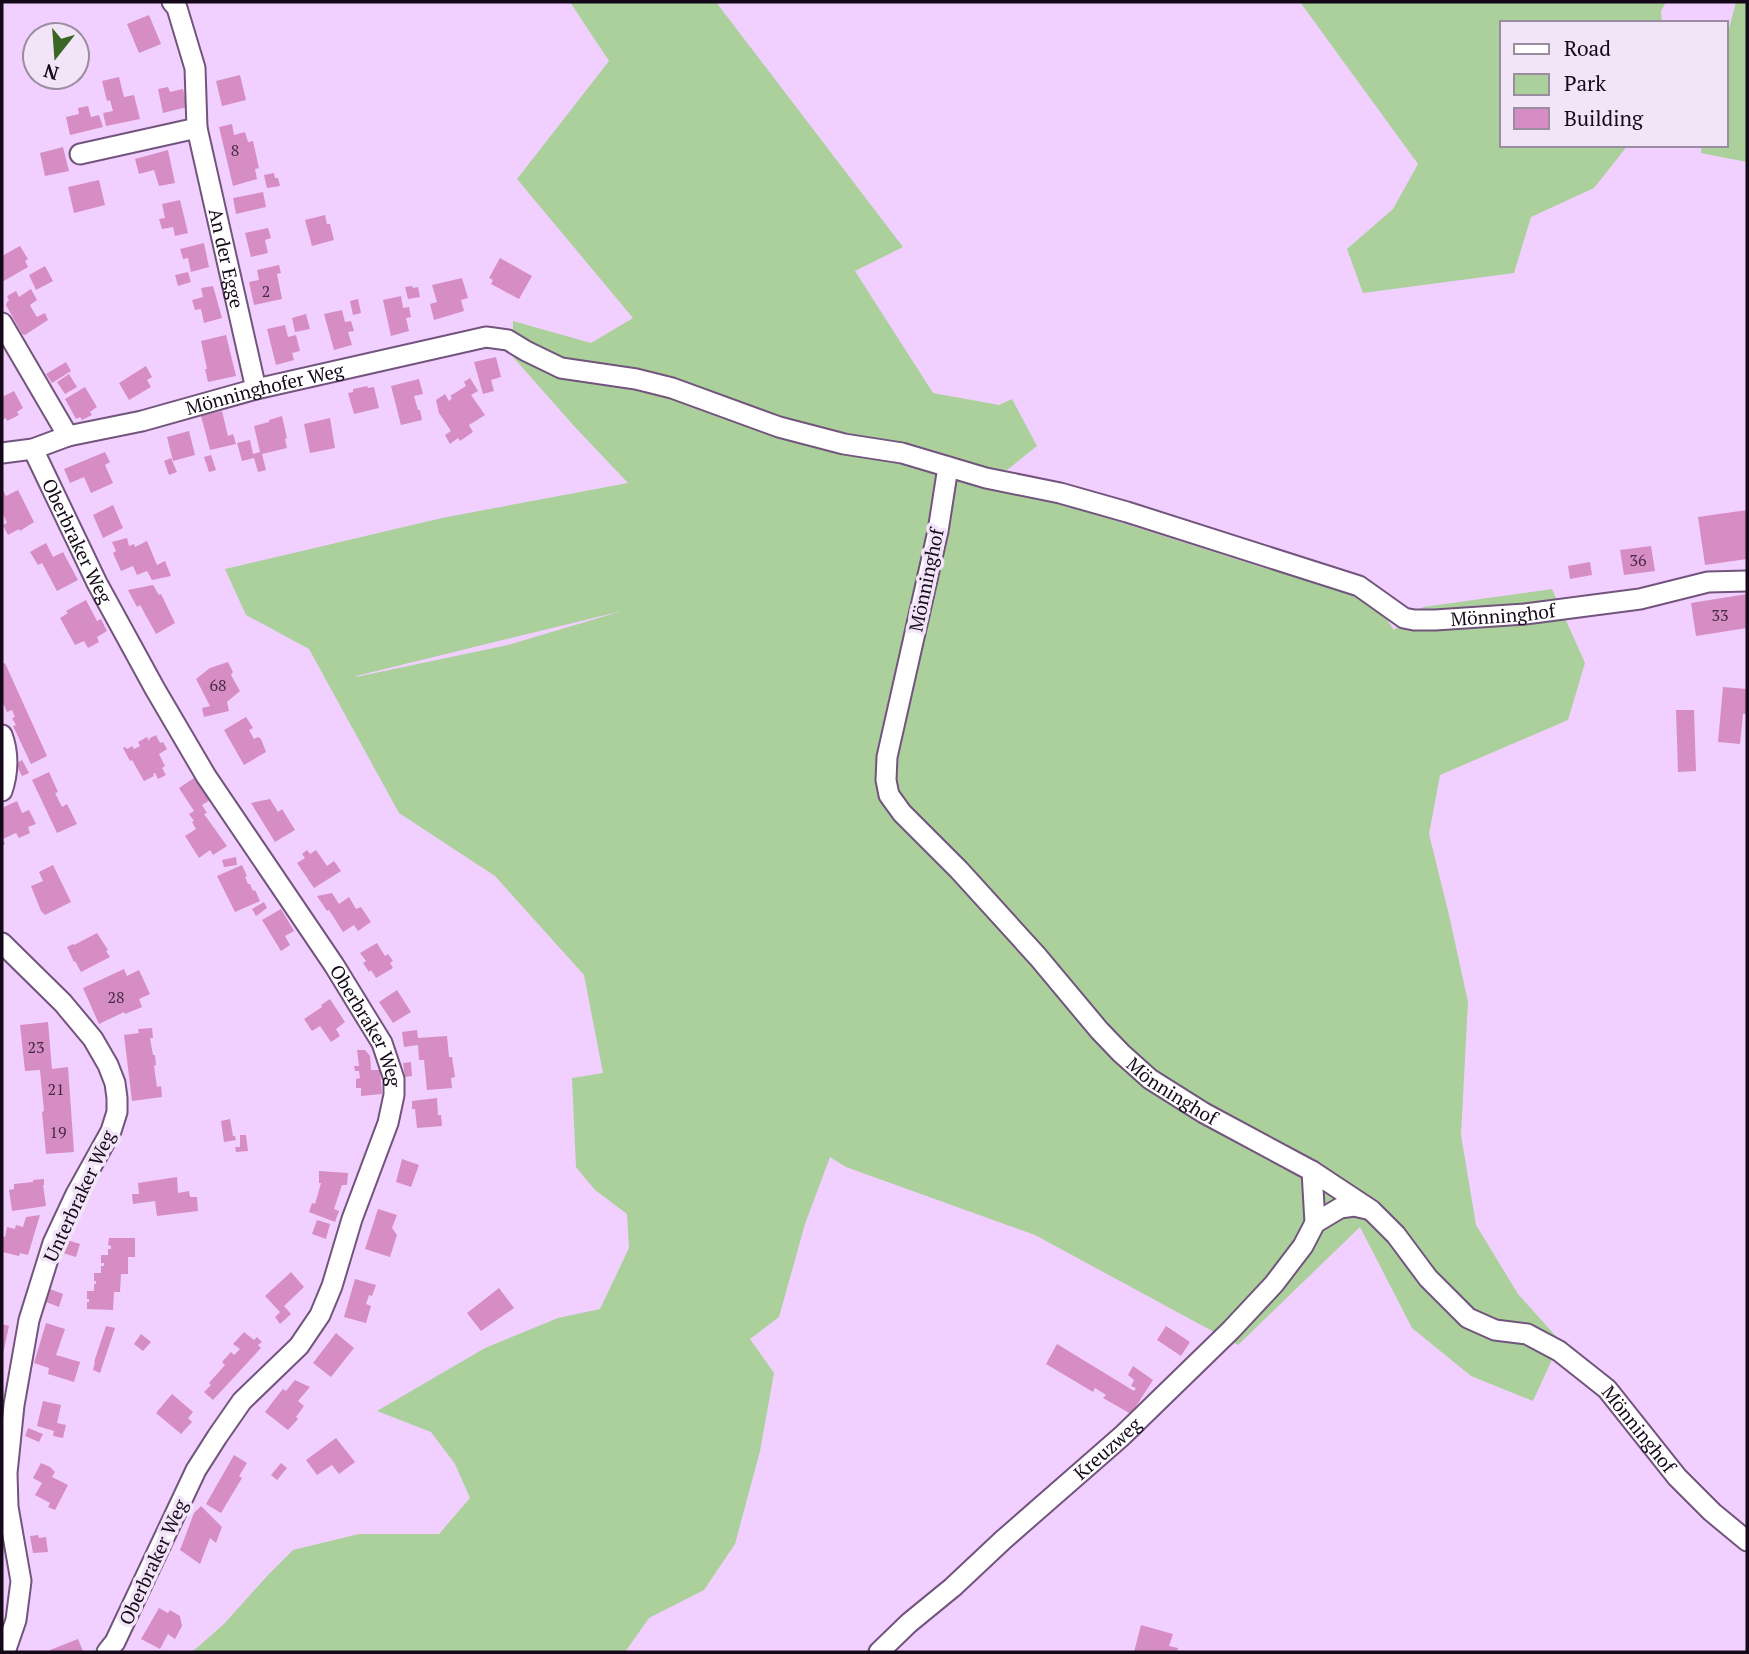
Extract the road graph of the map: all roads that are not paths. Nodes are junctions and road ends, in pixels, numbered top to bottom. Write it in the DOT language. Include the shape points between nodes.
graph roads {
  1 [pos="172,2"];
  2 [pos="198,128"];
  3 [pos="80,154"];
  4 [pos="2,323"];
  5 [pos="526,351"];
  6 [pos="256,389"];
  7 [pos="68,436"];
  8 [pos="33,449"];
  9 [pos="2,453"];
  10 [pos="948,467"];
  11 [pos="1747,581"];
  12 [pos="2,735"];
  13 [pos="2,792"];
  14 [pos="2,943"];
  15 [pos="1312,1171"];
  16 [pos="1371,1210"];
  17 [pos="1315,1223"];
  18 [pos="1747,1542"];
  19 [pos="5,1652"];
  20 [pos="107,1652"];
  21 [pos="879,1652"];
  1 -- 2 [label="street, An der Egge" via="195,68"];
  2 -- 3 [label="street"];
  2 -- 6 [label="street, An der Egge"];
  4 -- 7 [label="street"];
  5 -- 6 [label="street, Mönninghofer Weg" via="508,340 486,337"];
  5 -- 10 [label="street, Mönninghof" via="562,368 673,388 779,427"];
  6 -- 7 [label="street, Mönninghofer Weg"];
  7 -- 8 [label="street, Mönninghofer Weg"];
  8 -- 9 [label="street, Mönninghofer Weg"];
  8 -- 20 [label="street, Oberbraker Weg" via="97,583 155,689 206,776 382,1043 394,1079 388,1123 320,1315 299,1346 242,1401 217,1437"];
  10 -- 11 [label="street, Mönninghof" via="1060,492 1359,586 1404,618 1414,620 1525,614 1640,599 1708,582"];
  10 -- 15 [label="street, Mönninghof" via="887,758 889,795 1099,1030 1150,1079"];
  12 -- 13 [label="street" via="7,748"];
  14 -- 19 [label="street, Unterbraker Weg" via="93,1040 108,1065 117,1098 111,1131 52,1243 29,1320 6,1473 21,1581 16,1620"];
  15 -- 16 [label="street, Mönninghof"];
  15 -- 17 [label="street"];
  16 -- 17 [label="street" via="1340,1208"];
  16 -- 18 [label="street, Mönninghof" via="1468,1318 1496,1330 1527,1334 1559,1351 1607,1389 1677,1477"];
  17 -- 21 [label="street, Kreuzweg" via="1275,1284 1231,1330 1122,1436"];
}
